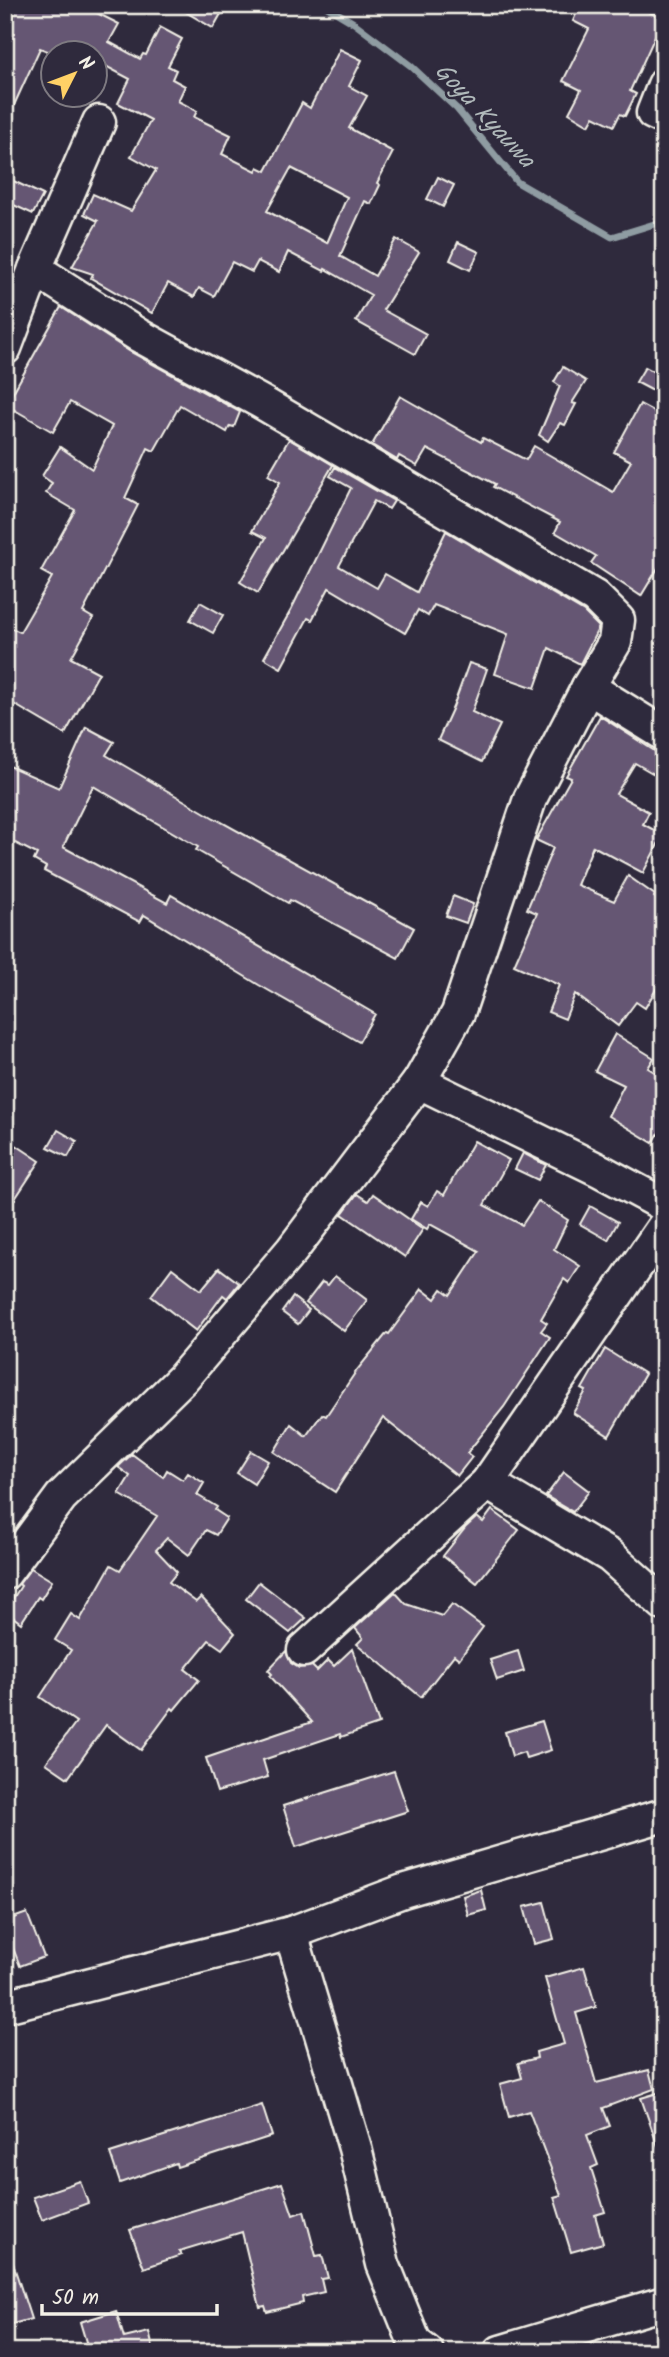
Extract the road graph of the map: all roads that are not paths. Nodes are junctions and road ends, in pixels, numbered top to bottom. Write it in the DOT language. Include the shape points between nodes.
graph roads {
  1 [pos="664,85"];
  2 [pos="664,118"];
  3 [pos="99,122"];
  4 [pos="35,269"];
  5 [pos="5,348"];
  6 [pos="587,687"];
  7 [pos="664,734"];
  8 [pos="419,1082"];
  9 [pos="664,1205"];
  10 [pos="664,1226"];
  11 [pos="487,1483"];
  12 [pos="5,1573"];
  13 [pos="664,1604"];
  14 [pos="304,1650"];
  15 [pos="664,1815"];
  16 [pos="291,1933"];
  17 [pos="5,2006"];
  18 [pos="664,2303"];
  19 [pos="427,2352"];
  20 [pos="500,2352"];
  1 -- 2 [label="street" via="653,113"];
  3 -- 4 [label="street"];
  4 -- 5 [label="street"];
  4 -- 6 [label="street" via="138,335 594,597 618,620 615,642"];
  6 -- 7 [label="street"];
  6 -- 8 [label="street" via="530,799 458,1013"];
  8 -- 9 [label="street"];
  8 -- 12 [label="street" via="292,1250 183,1379 61,1497"];
  10 -- 11 [label="street"];
  11 -- 13 [label="street" via="610,1556"];
  11 -- 14 [label="street"];
  15 -- 16 [label="street" via="403,1891"];
  16 -- 17 [label="street"];
  16 -- 19 [label="street" via="355,2148 383,2264 415,2343"];
  18 -- 20 [label="street"];
}
